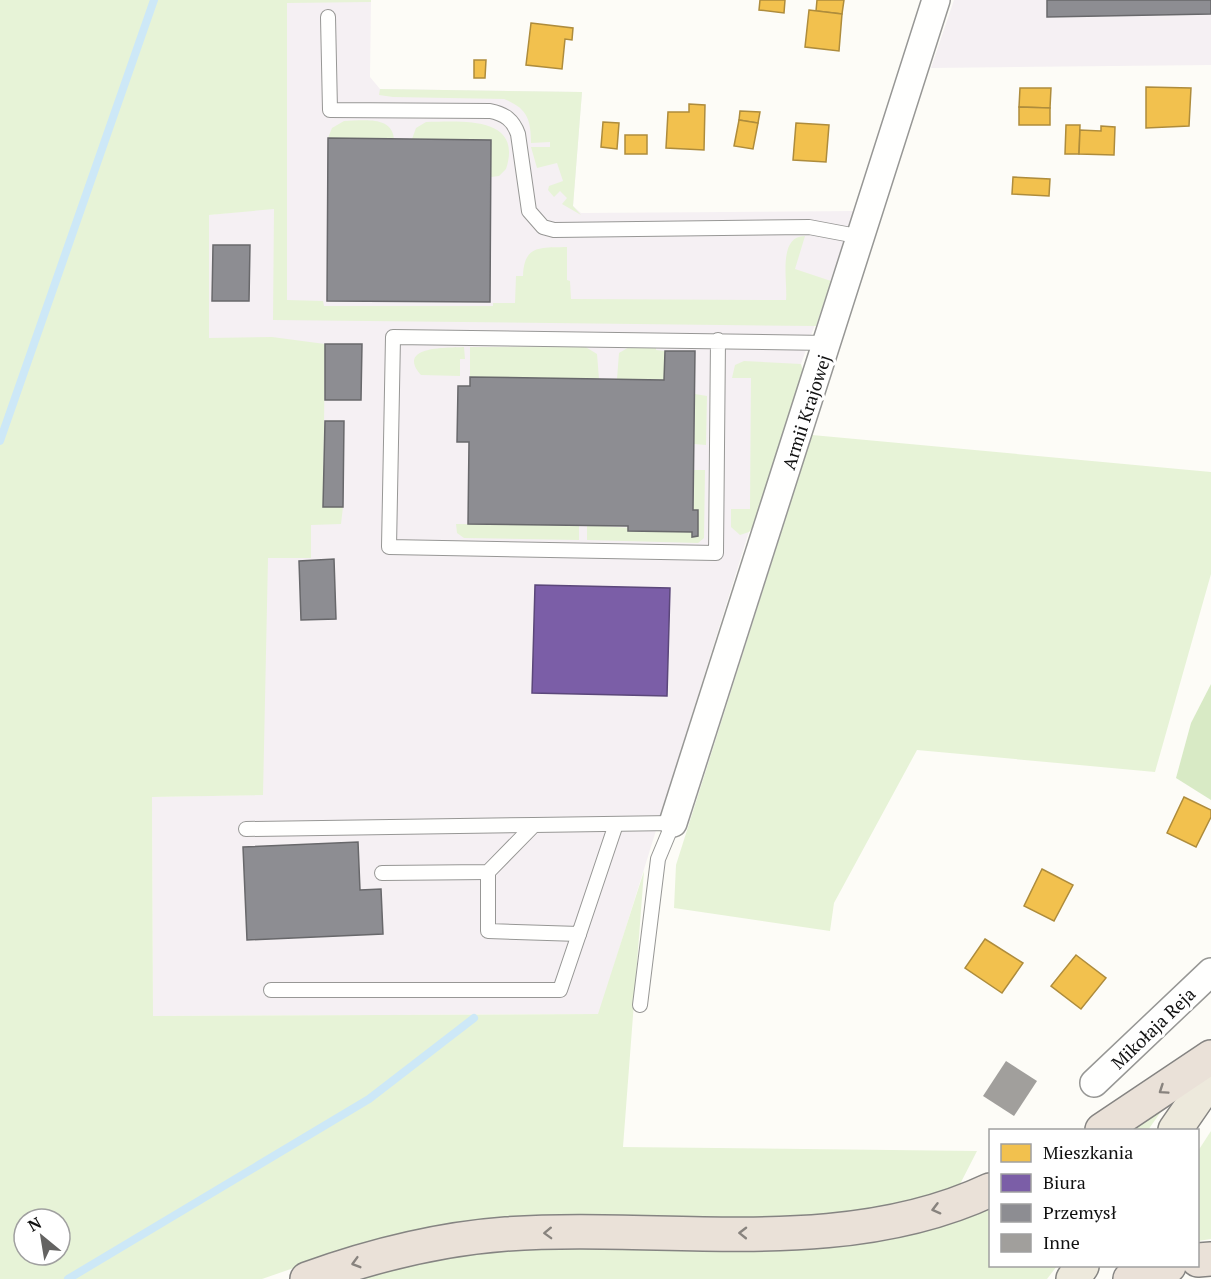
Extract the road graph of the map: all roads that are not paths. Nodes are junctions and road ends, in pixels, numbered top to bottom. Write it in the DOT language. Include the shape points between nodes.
graph roads {
  1 [pos="936,0"];
  2 [pos="328,17"];
  3 [pos="862,237"];
  4 [pos="718,340"];
  5 [pos="828,343"];
  6 [pos="674,823"];
  7 [pos="616,824"];
  8 [pos="534,825"];
  9 [pos="246,829"];
  10 [pos="488,872"];
  11 [pos="382,873"];
  12 [pos="579,933"];
  13 [pos="1211,972"];
  14 [pos="271,990"];
  15 [pos="640,1005"];
  16 [pos="1211,1057"];
  17 [pos="1211,1078"];
  18 [pos="1094,1083"];
  19 [pos="1105,1129"];
  20 [pos="1176,1129"];
  21 [pos="989,1190"];
  22 [pos="1166,1267"];
  23 [pos="307,1279"];
  24 [pos="1130,1279"];
  1 -- 3 [label="street, Armii Krajowej"];
  2 -- 3 [label="lane" via="330,110 502,113 515,126 529,211 543,227 809,228"];
  3 -- 5 [label="street, Armii Krajowej"];
  4 -- 4 [label="lane" via="393,337 389,547 716,553"];
  4 -- 5 [label="lane"];
  5 -- 6 [label="street, Armii Krajowej"];
  6 -- 7 [label="lane"];
  6 -- 15 [label="lane" via="658,860"];
  7 -- 8 [label="lane"];
  7 -- 12 [label="lane"];
  8 -- 9 [label="lane"];
  8 -- 10 [label="lane"];
  10 -- 11 [label="lane"];
  10 -- 12 [label="lane" via="488,931"];
  12 -- 14 [label="lane" via="560,990"];
  13 -- 18 [label="street, Mikołaja Reja"];
  16 -- 19 [label="highway, one-way"];
  17 -- 20 [label="main road"];
  21 -- 23 [label="highway, one-way" via="952,1205 855,1227 770,1233 506,1234 424,1246"];
  22 -- 24 [label="highway"];
}
